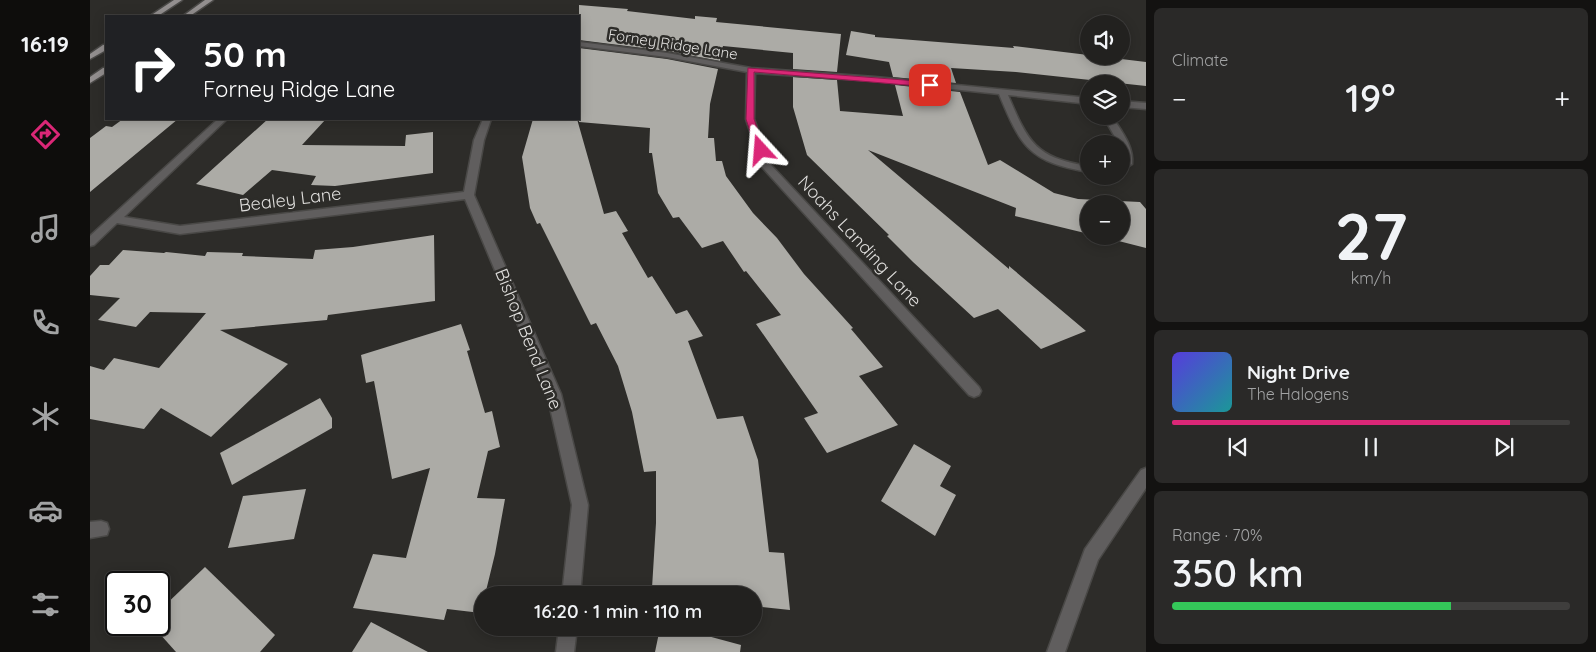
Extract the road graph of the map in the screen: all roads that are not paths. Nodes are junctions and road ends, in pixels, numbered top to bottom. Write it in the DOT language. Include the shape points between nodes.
graph roads {
  1 [pos="179,0"];
  2 [pos="210,0"];
  3 [pos="156,15"];
  4 [pos="188,15"];
  5 [pos="580,44"];
  6 [pos="105,48"];
  7 [pos="90,57"];
  8 [pos="750,70"];
  9 [pos="105,71"];
  10 [pos="90,81"];
  11 [pos="1002,92"];
  12 [pos="1080,100"];
  13 [pos="1130,105"];
  14 [pos="1146,106"];
  15 [pos="222,120"];
  16 [pos="487,120"];
  17 [pos="1080,167"];
  18 [pos="469,195"];
  19 [pos="115,219"];
  20 [pos="90,242"];
  21 [pos="974,391"];
  22 [pos="1146,476"];
  23 [pos="572,586"];
  24 [pos="567,636"];
  25 [pos="565,652"];
  26 [pos="1056,652"];
  1 -- 3 [label="main road"];
  2 -- 4 [label="main road"];
  5 -- 8 [label="street, Forney Ridge Lane"];
  6 -- 7 [label="main road"];
  8 -- 11 [label="street, Forney Ridge Lane"];
  8 -- 21 [label="street, Noahs Landing Lane" via="750,119 766,166"];
  9 -- 10 [label="main road"];
  11 -- 12 [label="street, Forney Ridge Lane"];
  11 -- 17 [label="street" via="1027,143 1056,161"];
  13 -- 14 [label="street"];
  15 -- 19 [label="street"];
  16 -- 18 [label="street" via="478,140"];
  18 -- 19 [label="street, Bealey Lane" via="180,230"];
  18 -- 23 [label="street, Bishop Bend Lane" via="554,394 580,505"];
  19 -- 20 [label="street"];
  22 -- 26 [label="street" via="1091,555"];
  24 -- 25 [label="street"];
}
